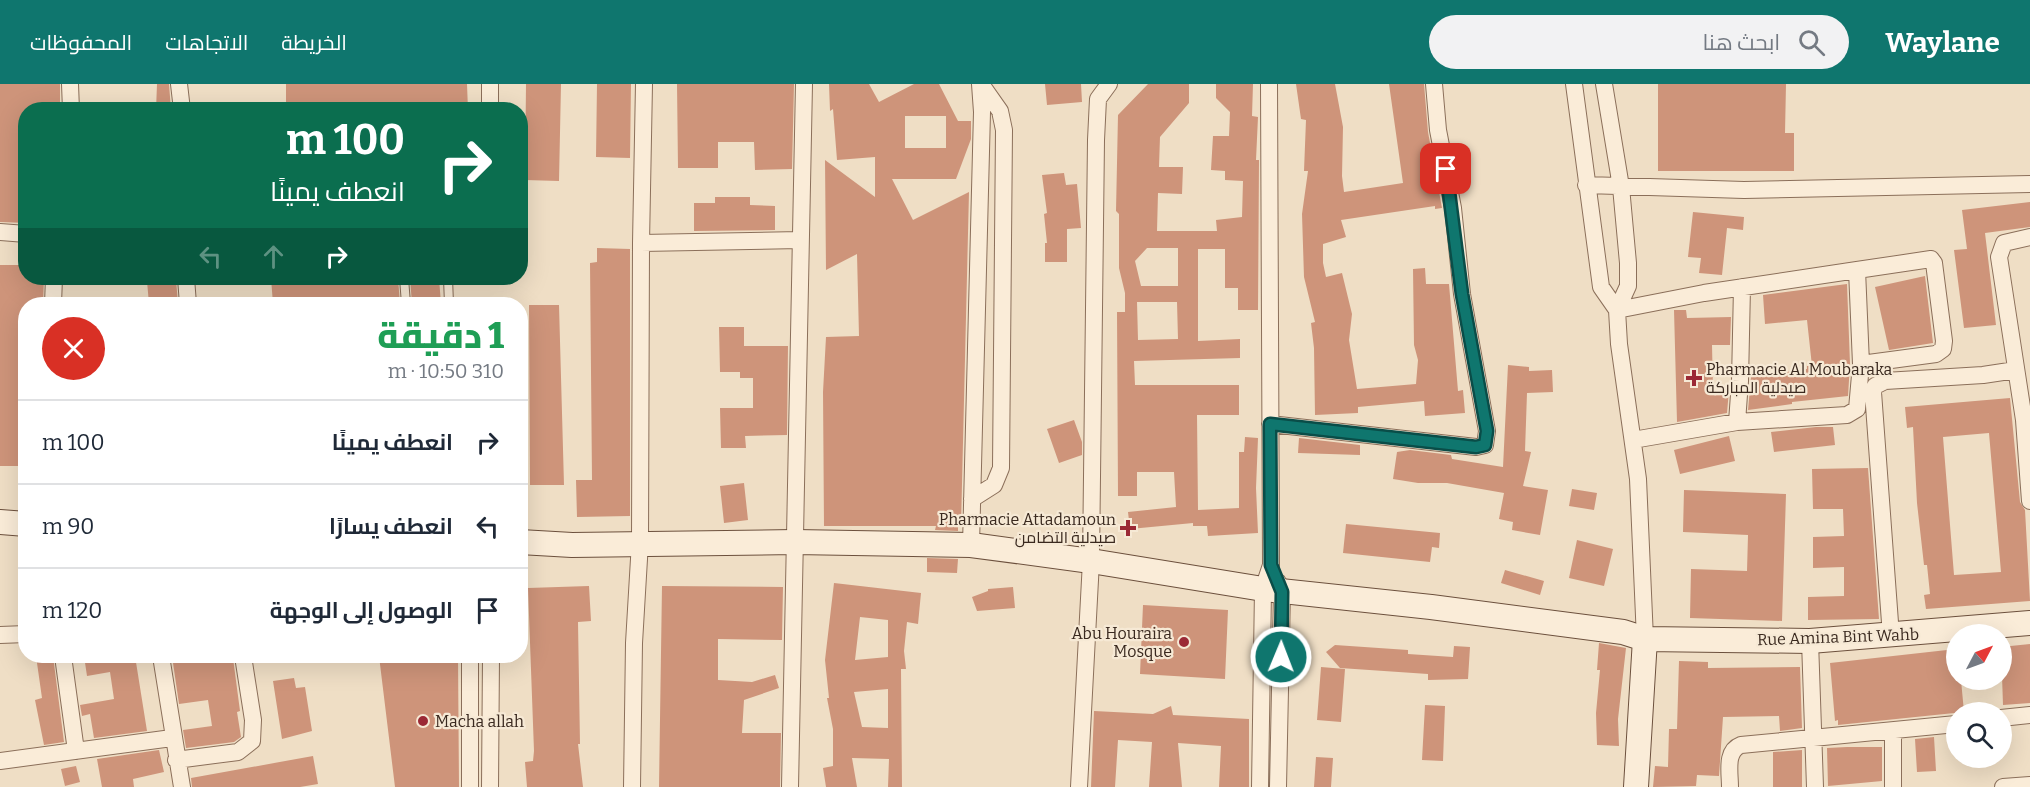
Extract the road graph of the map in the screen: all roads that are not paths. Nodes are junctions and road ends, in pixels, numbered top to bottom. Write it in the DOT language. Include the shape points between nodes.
graph roads {
  1 [pos="70,84"];
  2 [pos="179,84"];
  3 [pos="490,84"];
  4 [pos="644,84"];
  5 [pos="804,84"];
  6 [pos="981,84"];
  7 [pos="1109,84"];
  8 [pos="1269,84"];
  9 [pos="1434,84"];
  10 [pos="1574,84"];
  11 [pos="1604,84"];
  12 [pos="71,102"];
  13 [pos="181,102"];
  14 [pos="490,102"];
  15 [pos="2030,184"];
  16 [pos="1586,185"];
  17 [pos="1621,187"];
  18 [pos="0,232"];
  19 [pos="18,233"];
  20 [pos="2030,237"];
  21 [pos="800,240"];
  22 [pos="641,243"];
  23 [pos="1857,270"];
  24 [pos="1742,287"];
  25 [pos="1617,310"];
  26 [pos="1861,363"];
  27 [pos="2016,370"];
  28 [pos="1737,422"];
  29 [pos="1270,424"];
  30 [pos="1633,440"];
  31 [pos="972,499"];
  32 [pos="2030,501"];
  33 [pos="0,522"];
  34 [pos="18,523"];
  35 [pos="528,542"];
  36 [pos="640,542"];
  37 [pos="795,542"];
  38 [pos="971,545"];
  39 [pos="1091,561"];
  40 [pos="1272,590"];
  41 [pos="2030,624"];
  42 [pos="18,634"];
  43 [pos="0,635"];
  44 [pos="1891,636"];
  45 [pos="1645,639"];
  46 [pos="1810,641"];
  47 [pos="64,663"];
  48 [pos="162,663"];
  49 [pos="244,663"];
  50 [pos="470,663"];
  51 [pos="491,663"];
  52 [pos="2030,715"];
  53 [pos="2012,717"];
  54 [pos="1946,725"];
  55 [pos="1893,731"];
  56 [pos="172,738"];
  57 [pos="1813,739"];
  58 [pos="76,751"];
  59 [pos="176,760"];
  60 [pos="0,761"];
  61 [pos="2030,785"];
  62 [pos="182,787"];
  63 [pos="470,787"];
  64 [pos="490,787"];
  65 [pos="632,787"];
  66 [pos="790,787"];
  67 [pos="1079,787"];
  68 [pos="1260,787"];
  69 [pos="1278,787"];
  70 [pos="1636,787"];
  71 [pos="1730,787"];
  72 [pos="1815,787"];
  73 [pos="1893,787"];
  74 [pos="2007,787"];
  1 -- 12 [label="street"];
  2 -- 13 [label="street"];
  3 -- 14 [label="street"];
  4 -- 22 [label="street"];
  5 -- 21 [label="street"];
  6 -- 31 [label="street"];
  6 -- 31 [label="street" via="1000,111 1004,130 1001,468 994,485"];
  7 -- 39 [label="street" via="1098,99 1096,140"];
  8 -- 29 [label="street"];
  9 -- 29 [label="street" via="1462,294 1487,431 1485,445"];
  10 -- 16 [label="street"];
  11 -- 17 [label="street"];
  15 -- 17 [label="street" via="1744,190"];
  16 -- 17 [label="street"];
  16 -- 25 [label="street" via="1601,287"];
  17 -- 25 [label="street" via="1628,286"];
  18 -- 19 [label="street"];
  20 -- 27 [label="street" via="2009,240 2000,251"];
  21 -- 22 [label="street"];
  21 -- 37 [label="street"];
  22 -- 36 [label="street"];
  23 -- 24 [label="street"];
  23 -- 26 [label="street"];
  23 -- 26 [label="street" via="1931,259 1944,341 1940,353"];
  24 -- 25 [label="street"];
  24 -- 28 [label="street"];
  25 -- 30 [label="street"];
  26 -- 28 [label="street" via="1859,405 1850,413"];
  27 -- 32 [label="street"];
  27 -- 44 [label="street" via="1885,381 1877,383 1874,389"];
  28 -- 30 [label="street"];
  29 -- 40 [label="street"];
  30 -- 45 [label="street"];
  31 -- 38 [label="street"];
  33 -- 34 [label="street"];
  35 -- 36 [label="street, Rue Amina Bint Wahb"];
  36 -- 37 [label="street, Rue Amina Bint Wahb"];
  36 -- 65 [label="street"];
  37 -- 38 [label="street, Rue Amina Bint Wahb"];
  37 -- 66 [label="street"];
  38 -- 39 [label="street, Rue Amina Bint Wahb"];
  39 -- 40 [label="street, Rue Amina Bint Wahb"];
  39 -- 67 [label="street"];
  40 -- 45 [label="street, Rue Amina Bint Wahb" via="1623,632"];
  40 -- 68 [label="street"];
  40 -- 69 [label="street"];
  41 -- 44 [label="street, Rue Amina Bint Wahb"];
  42 -- 43 [label="street"];
  44 -- 46 [label="street, Rue Amina Bint Wahb"];
  45 -- 46 [label="street, Rue Amina Bint Wahb"];
  45 -- 70 [label="street"];
  46 -- 57 [label="street"];
  47 -- 58 [label="street"];
  48 -- 56 [label="street"];
  49 -- 59 [label="street" via="253,720 252,741 237,752"];
  50 -- 63 [label="street"];
  51 -- 64 [label="street"];
  52 -- 53 [label="street"];
  54 -- 55 [label="street"];
  55 -- 57 [label="street"];
  55 -- 73 [label="street"];
  56 -- 58 [label="street"];
  56 -- 59 [label="street"];
  57 -- 71 [label="street" via="1735,747 1730,756"];
  57 -- 72 [label="street"];
  58 -- 60 [label="street"];
  59 -- 62 [label="street"];
  61 -- 74 [label="street"];
}
